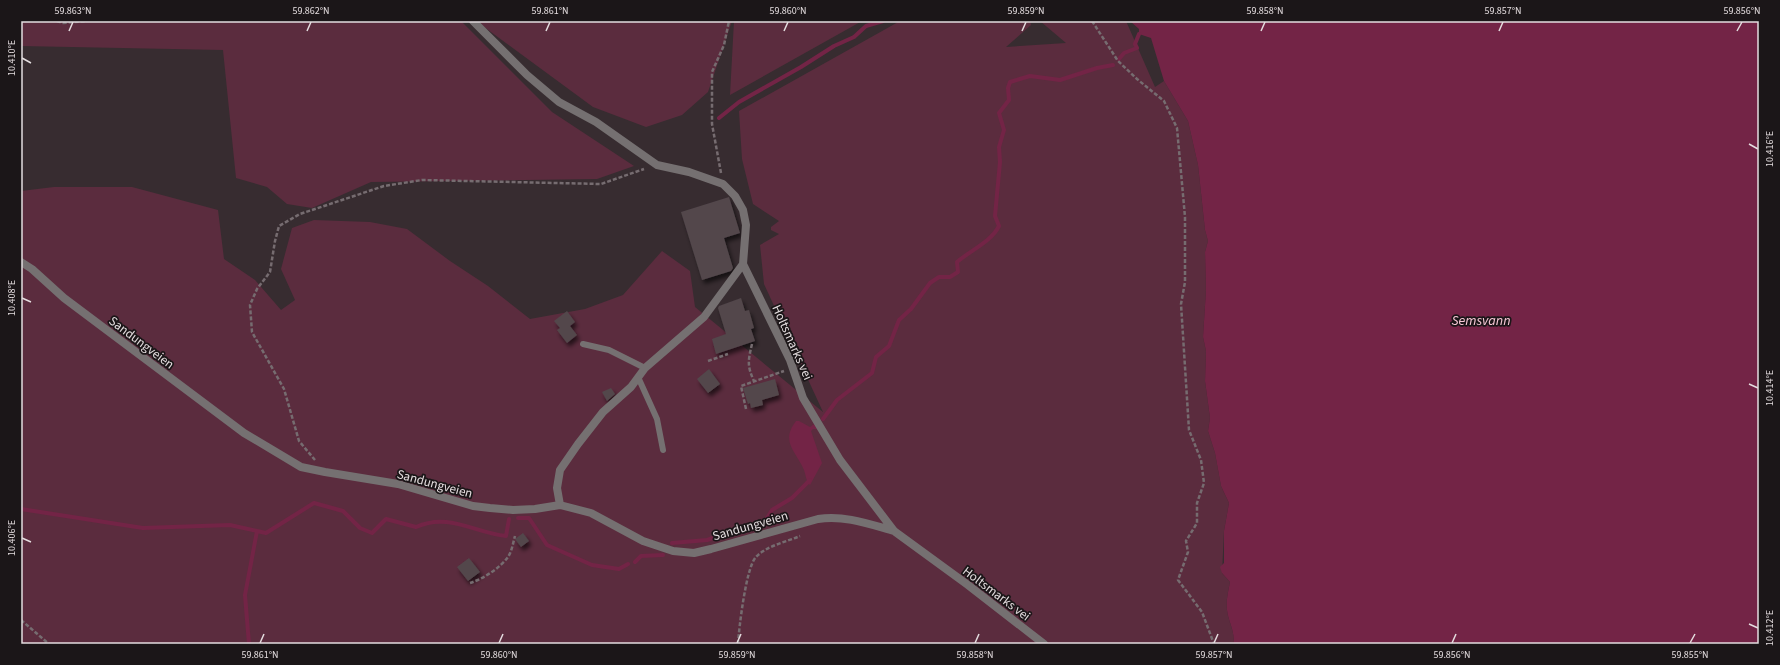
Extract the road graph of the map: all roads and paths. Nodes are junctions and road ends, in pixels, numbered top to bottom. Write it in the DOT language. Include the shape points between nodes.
graph roads {
  1 [pos="57,21"];
  2 [pos="87,21"];
  3 [pos="473,21"];
  4 [pos="729,21"];
  5 [pos="1092,21"];
  6 [pos="657,164"];
  7 [pos="723,184"];
  8 [pos="21,262"];
  9 [pos="743,264"];
  10 [pos="583,344"];
  11 [pos="752,344"];
  12 [pos="728,354"];
  13 [pos="708,360"];
  14 [pos="645,368"];
  15 [pos="774,374"];
  16 [pos="638,377"];
  17 [pos="754,381"];
  18 [pos="746,409"];
  19 [pos="663,450"];
  20 [pos="325,472"];
  21 [pos="560,505"];
  22 [pos="894,531"];
  23 [pos="803,535"];
  24 [pos="515,536"];
  25 [pos="470,583"];
  26 [pos="21,620"];
  27 [pos="49,644"];
  28 [pos="738,644"];
  29 [pos="1044,644"];
  30 [pos="1214,644"];
  1 -- 2 [label="path" via="63,24"];
  3 -- 6 [label="street" via="558,102 596,122"];
  4 -- 7 [label="path" via="724,45 712,72 712,124"];
  5 -- 30 [label="path" via="1118,62 1164,101 1177,128 1185,216 1185,282 1181,304 1189,430 1201,460 1204,483 1197,503 1198,523 1186,540 1188,552 1178,580 1202,612"];
  6 -- 7 [label="street"];
  6 -- 20 [label="path" via="601,184 422,180 384,186 300,214 279,226 270,272 256,289 250,305 252,332 284,389 299,441"];
  7 -- 9 [label="street" via="735,196 743,210 746,225"];
  8 -- 20 [label="street, Sandungveien" via="64,298 244,433 300,466"];
  9 -- 14 [label="street" via="704,317"];
  9 -- 22 [label="street, Holtsmarks vei" via="790,360 803,398 840,460"];
  10 -- 14 [label="lane" via="609,350"];
  11 -- 17 [label="path" via="748,363"];
  12 -- 13 [label="path"];
  14 -- 16 [label="street"];
  15 -- 17 [label="path"];
  16 -- 19 [label="lane" via="657,419"];
  16 -- 21 [label="street" via="603,412 560,470 557,488"];
  17 -- 18 [label="path" via="740,386"];
  20 -- 21 [label="street, Sandungveien" via="398,484 474,506 513,510"];
  21 -- 22 [label="street, Sandungveien" via="591,513 643,540 673,551 694,553 831,517 847,518"];
  22 -- 29 [label="street, Holtsmarks vei"];
  23 -- 28 [label="path" via="768,549 755,558 749,570"];
  24 -- 25 [label="path" via="508,557 499,566"];
  26 -- 27 [label="path"];
}
